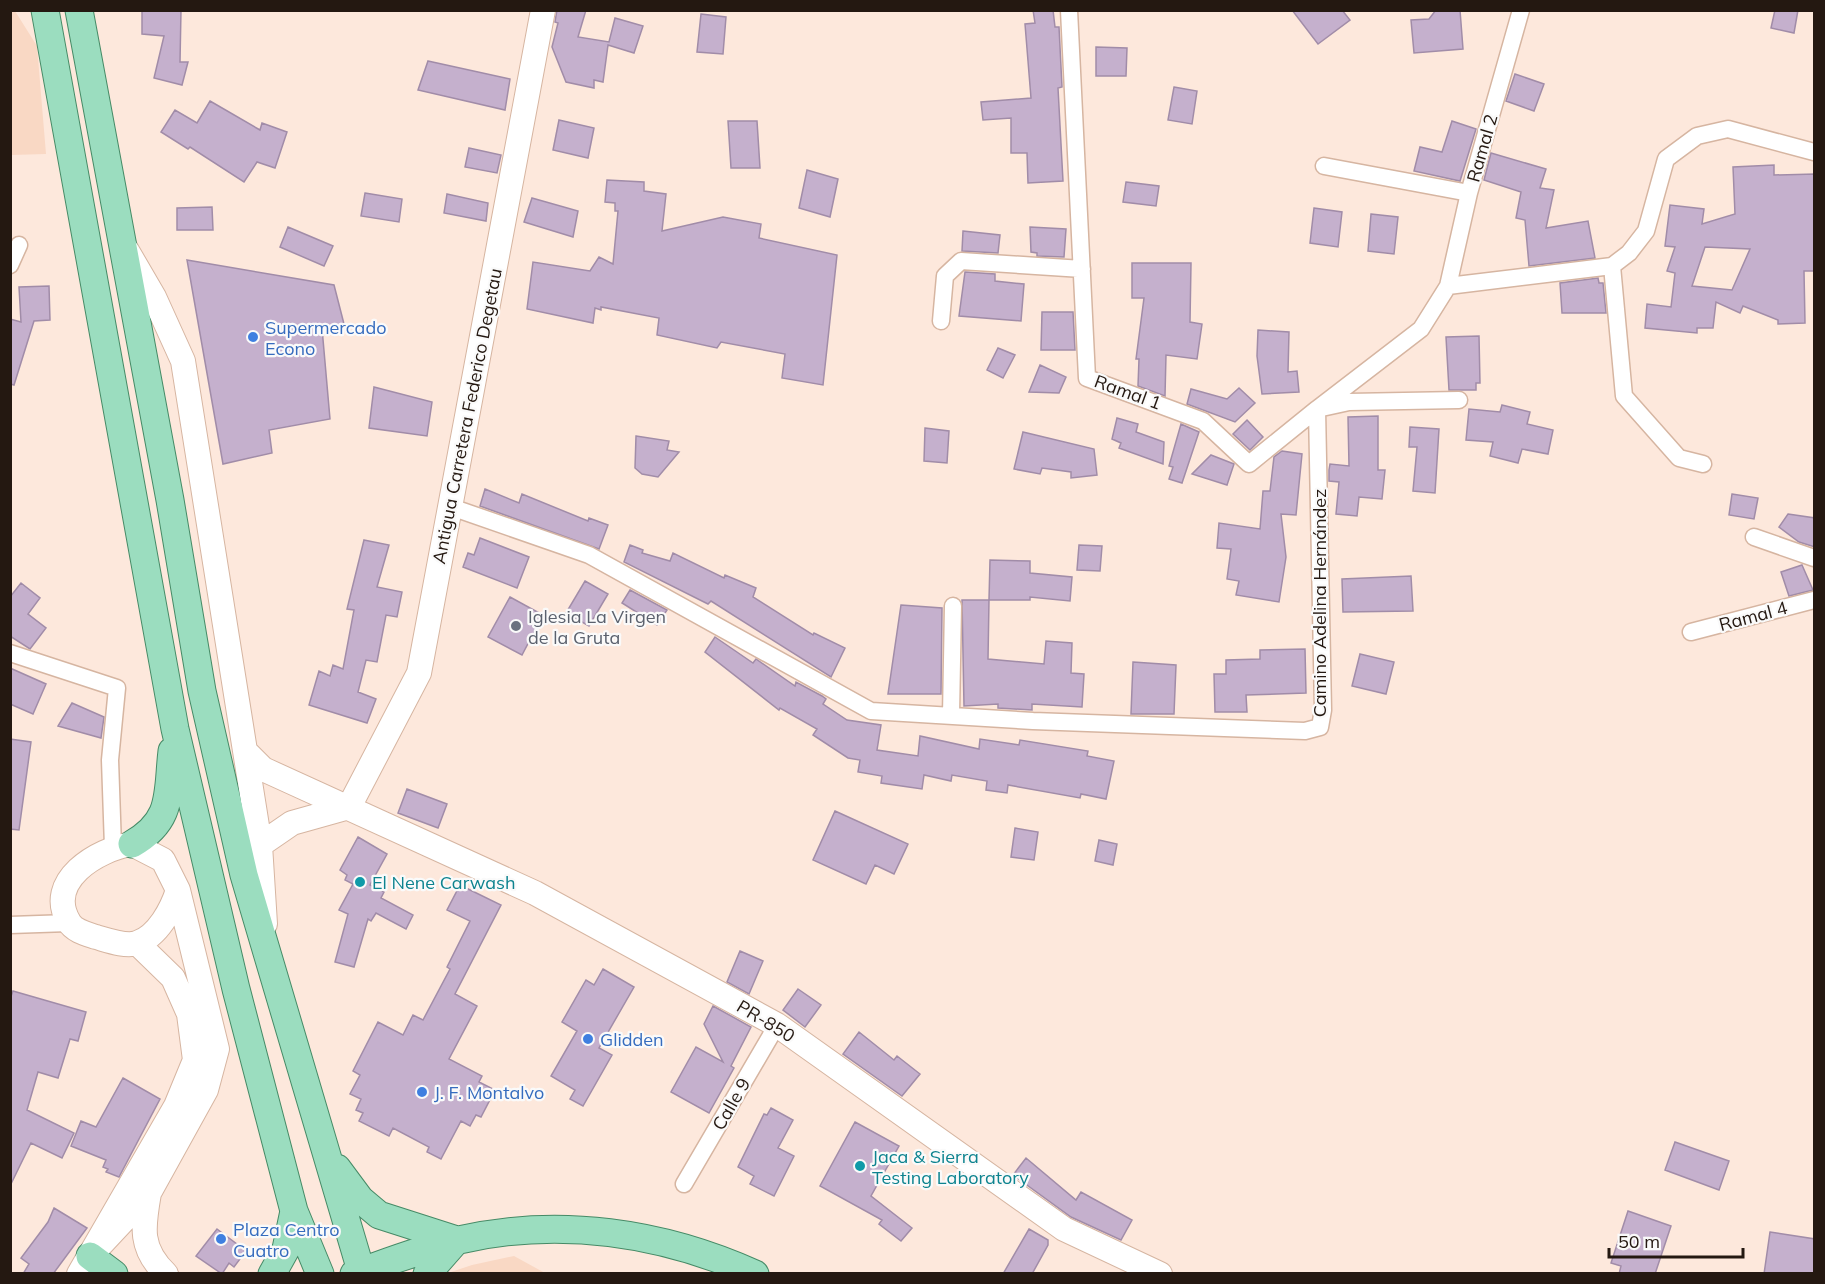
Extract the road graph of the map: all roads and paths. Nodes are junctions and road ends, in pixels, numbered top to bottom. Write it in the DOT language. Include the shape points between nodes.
graph roads {
  1 [pos="35,10"];
  2 [pos="45,10"];
  3 [pos="79,10"];
  4 [pos="543,10"];
  5 [pos="1069,10"];
  6 [pos="1521,10"];
  7 [pos="50,42"];
  8 [pos="1815,152"];
  9 [pos="1324,166"];
  10 [pos="1469,193"];
  11 [pos="121,241"];
  12 [pos="19,245"];
  13 [pos="10,266"];
  14 [pos="1612,266"];
  15 [pos="1082,269"];
  16 [pos="1448,286"];
  17 [pos="941,321"];
  18 [pos="1459,400"];
  19 [pos="1317,409"];
  20 [pos="1703,464"];
  21 [pos="451,507"];
  22 [pos="1754,537"];
  23 [pos="1815,558"];
  24 [pos="1815,600"];
  25 [pos="953,606"];
  26 [pos="1691,632"];
  27 [pos="10,653"];
  28 [pos="951,715"];
  29 [pos="175,729"];
  30 [pos="246,752"];
  31 [pos="349,807"];
  32 [pos="123,845"];
  33 [pos="260,845"];
  34 [pos="178,890"];
  35 [pos="69,923"];
  36 [pos="11,928"];
  37 [pos="137,943"];
  38 [pos="267,951"];
  39 [pos="777,1025"];
  40 [pos="326,1154"];
  41 [pos="684,1184"];
  42 [pos="149,1193"];
  43 [pos="294,1211"];
  44 [pos="457,1240"];
  45 [pos="84,1265"];
  46 [pos="359,1273"];
  47 [pos="114,1274"];
  48 [pos="166,1274"];
  49 [pos="272,1274"];
  50 [pos="320,1274"];
  51 [pos="427,1274"];
  52 [pos="755,1274"];
  53 [pos="1160,1274"];
  1 -- 7 [label="street"];
  2 -- 7 [label="main road"];
  3 -- 11 [label="main road"];
  4 -- 21 [label="street, Antigua Carretera Federico Degetau"];
  5 -- 15 [label="street, Ramal 1"];
  6 -- 10 [label="street, Ramal 2"];
  7 -- 29 [label="main road"];
  8 -- 14 [label="street" via="1728,129 1697,136 1666,159 1646,231 1629,253"];
  9 -- 10 [label="street"];
  10 -- 16 [label="street, Ramal 2"];
  11 -- 30 [label="street" via="154,297 183,361"];
  11 -- 38 [label="main road" via="202,691 244,875"];
  12 -- 13 [label="street"];
  14 -- 16 [label="street"];
  14 -- 20 [label="street" via="1624,396 1679,458"];
  15 -- 17 [label="street" via="961,261 945,276"];
  15 -- 19 [label="street, Ramal 1" via="1087,378 1203,421 1249,464"];
  16 -- 19 [label="street" via="1420,329"];
  18 -- 19 [label="street, Ramal 1" via="1349,402"];
  19 -- 28 [label="street, Camino Adelina Hernández" via="1323,710 1320,727 1305,731"];
  21 -- 28 [label="street, Camino Adelina Hernández" via="589,555 872,711"];
  21 -- 31 [label="street, Antigua Carretera Federico Degetau" via="418,673"];
  22 -- 23 [label="street"];
  24 -- 26 [label="street, Ramal 4"];
  25 -- 28 [label="street"];
  27 -- 32 [label="street" via="117,687 110,760"];
  29 -- 32 [label="main road" via="164,816 148,835"];
  29 -- 43 [label="main road" via="236,989"];
  30 -- 31 [label="street, PR-850" via="263,769"];
  30 -- 33 [label="street"];
  31 -- 33 [label="street" via="292,823"];
  31 -- 39 [label="street, PR-850 / PR-850" via="535,893"];
  32 -- 34 [label="street" via="163,860"];
  32 -- 35 [label="street" via="92,858 70,876 62,899"];
  33 -- 38 [label="street"];
  34 -- 37 [label="street" via="172,908 160,924"];
  34 -- 42 [label="street" via="217,1049 206,1090"];
  35 -- 36 [label="street"];
  35 -- 37 [label="street" via="82,933"];
  37 -- 45 [label="street" via="172,978 189,1014 195,1060 176,1106"];
  38 -- 40 [label="main road"];
  39 -- 41 [label="street, Calle 9"];
  39 -- 53 [label="street, PR-850 / PR-850" via="1064,1229"];
  40 -- 44 [label="main road" via="360,1199 379,1215"];
  40 -- 46 [label="main road"];
  42 -- 45 [label="street"];
  42 -- 48 [label="street" via="144,1222 150,1258"];
  43 -- 49 [label="main road" via="286,1248"];
  43 -- 50 [label="main road"];
  44 -- 46 [label="main road"];
  44 -- 51 [label="main road"];
  44 -- 52 [label="main road" via="528,1230 586,1229 667,1242"];
  45 -- 47 [label="main road"];
}
